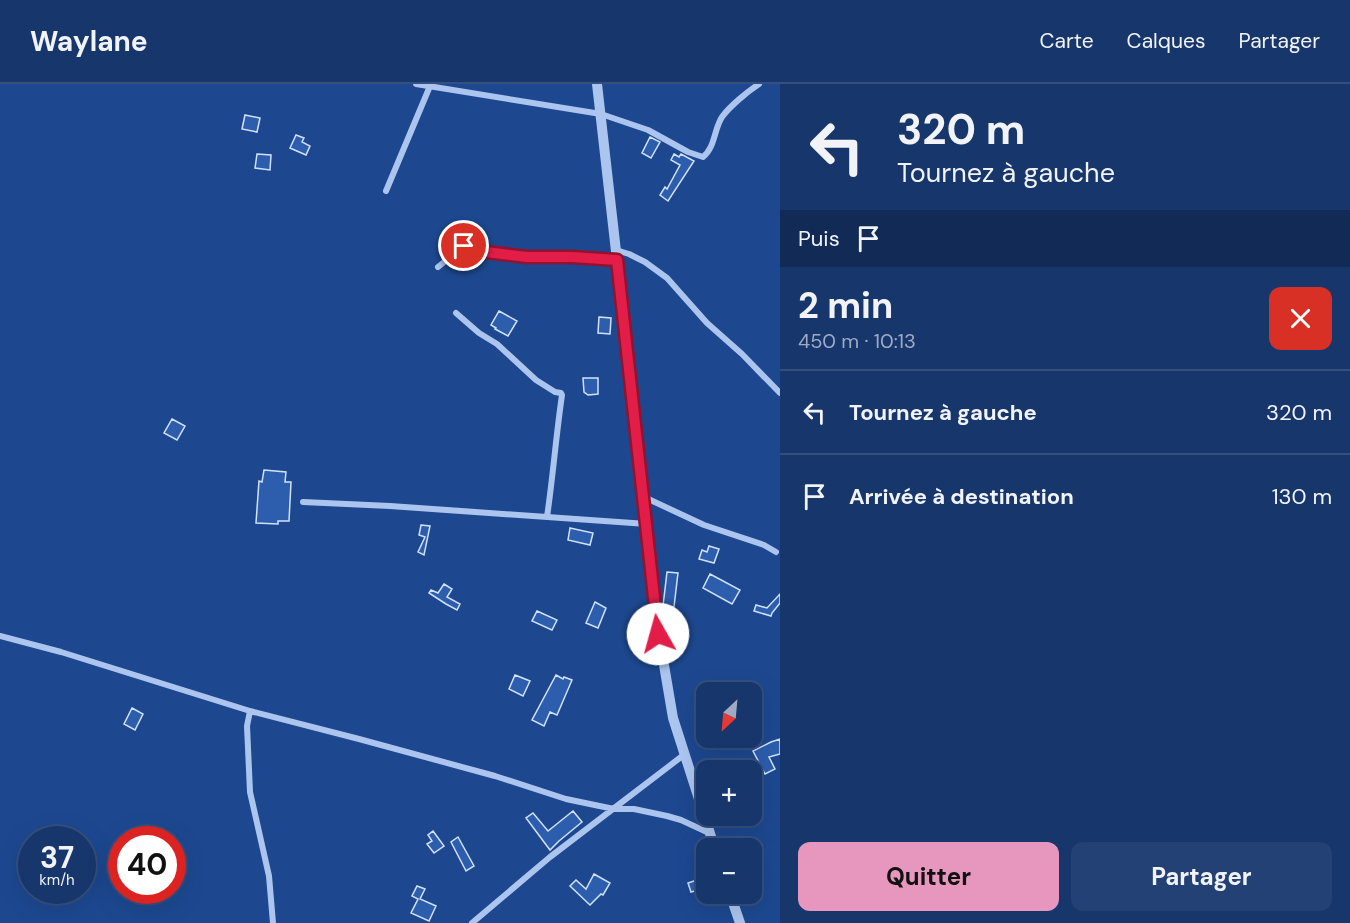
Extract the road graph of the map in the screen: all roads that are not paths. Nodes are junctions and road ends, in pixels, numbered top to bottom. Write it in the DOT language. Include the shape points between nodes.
graph roads {
  1 [pos="416,84"];
  2 [pos="597,84"];
  3 [pos="759,84"];
  4 [pos="430,86"];
  5 [pos="601,114"];
  6 [pos="386,190"];
  7 [pos="617,255"];
  8 [pos="438,267"];
  9 [pos="456,313"];
  10 [pos="780,393"];
  11 [pos="644,497"];
  12 [pos="303,502"];
  13 [pos="547,517"];
  14 [pos="647,524"];
  15 [pos="776,552"];
  16 [pos="0,636"];
  17 [pos="250,711"];
  18 [pos="685,754"];
  19 [pos="614,808"];
  20 [pos="709,833"];
  21 [pos="711,838"];
  22 [pos="733,904"];
  23 [pos="273,923"];
  24 [pos="472,923"];
  25 [pos="740,923"];
  1 -- 4 [label="street"];
  2 -- 5 [label="street"];
  3 -- 5 [label="street" via="722,117 703,156 648,130"];
  4 -- 5 [label="street"];
  4 -- 6 [label="street"];
  5 -- 7 [label="street"];
  7 -- 8 [label="street" via="527,257 464,246"];
  7 -- 10 [label="street" via="629,254 667,278 707,323"];
  7 -- 11 [label="street"];
  9 -- 13 [label="street" via="536,380 561,393"];
  11 -- 14 [label="street"];
  11 -- 15 [label="street"];
  12 -- 13 [label="street"];
  13 -- 14 [label="street"];
  14 -- 18 [label="street" via="663,666"];
  16 -- 17 [label="street"];
  17 -- 19 [label="street" via="566,799"];
  17 -- 23 [label="street" via="250,792 269,876"];
  18 -- 19 [label="street"];
  18 -- 20 [label="street"];
  19 -- 20 [label="street" via="667,816"];
  19 -- 24 [label="street"];
  20 -- 21 [label="street"];
  22 -- 25 [label="street"];
}
